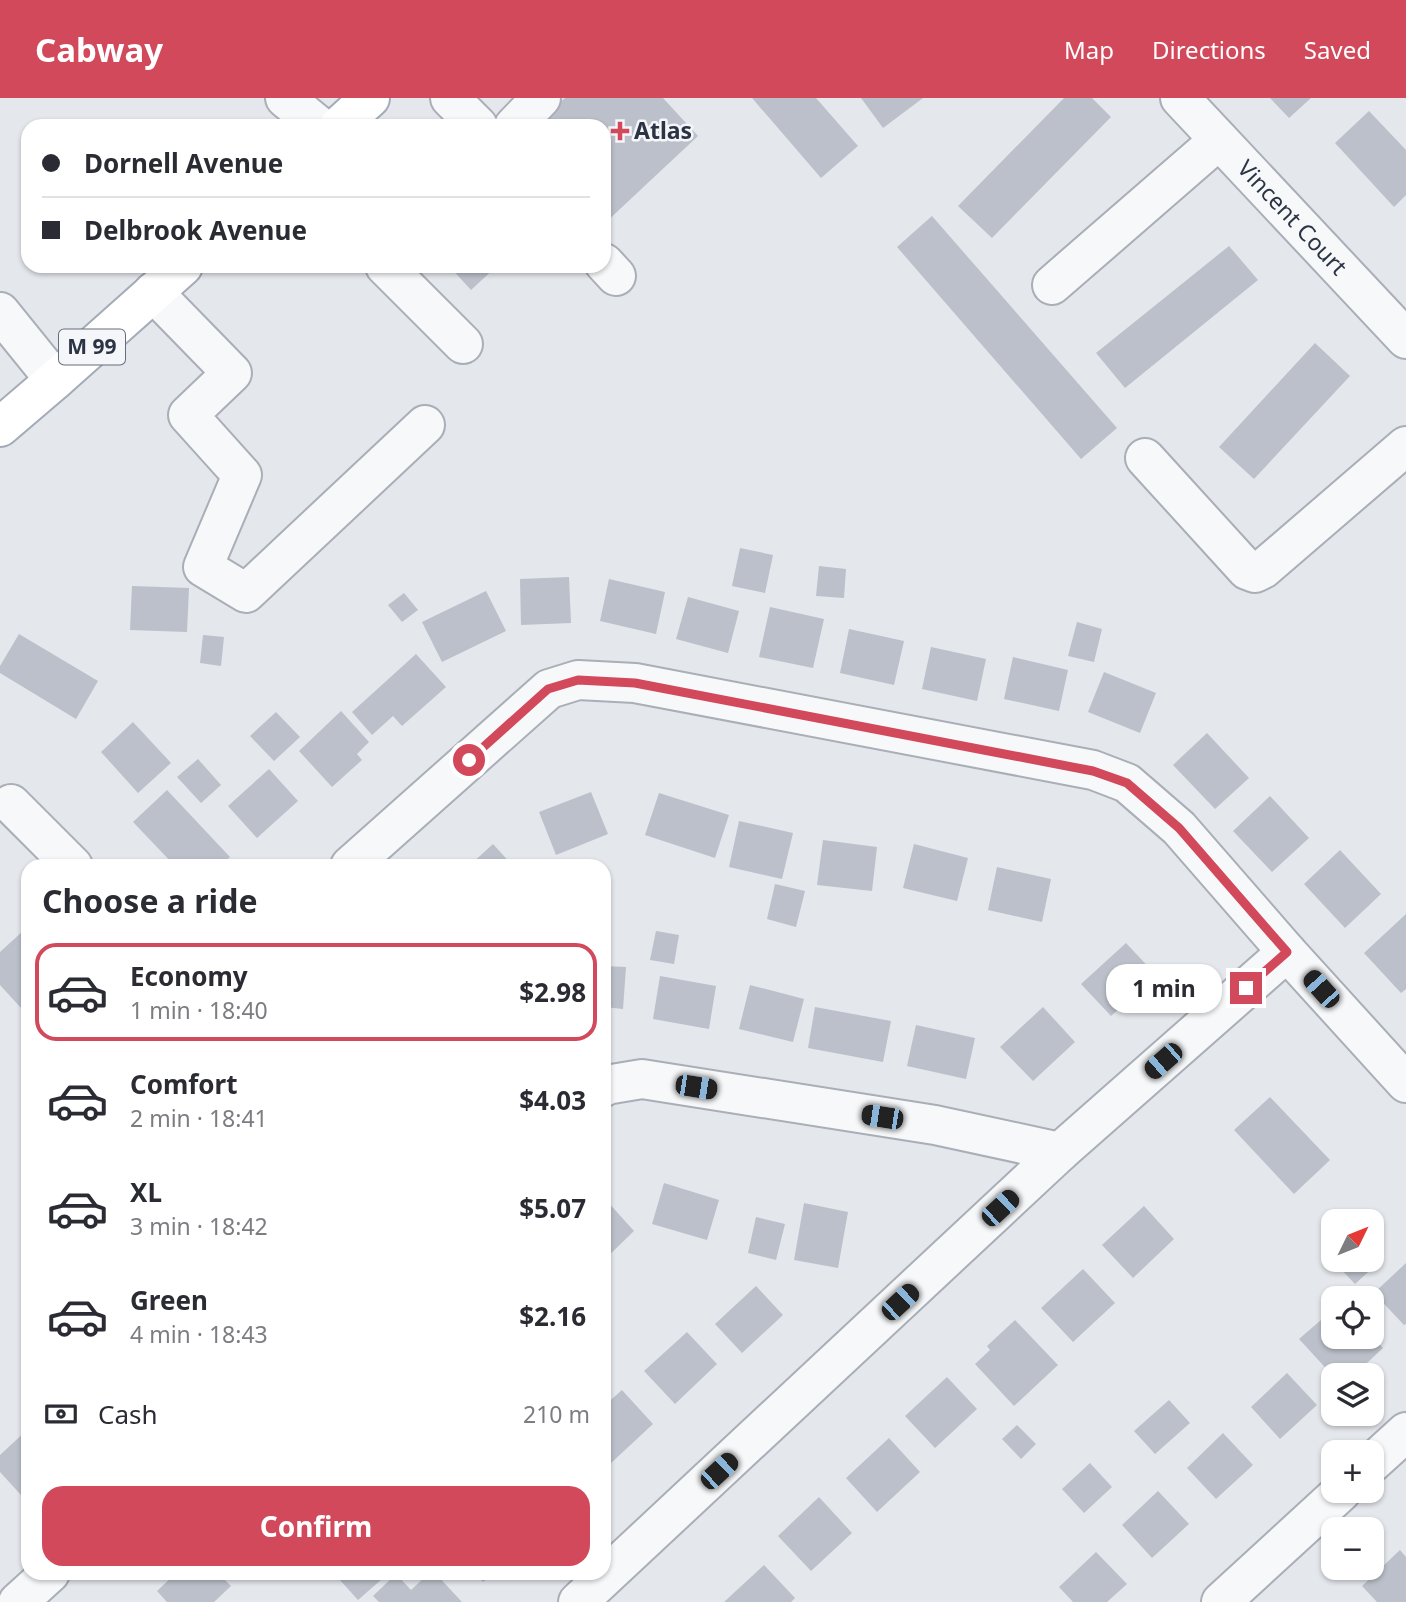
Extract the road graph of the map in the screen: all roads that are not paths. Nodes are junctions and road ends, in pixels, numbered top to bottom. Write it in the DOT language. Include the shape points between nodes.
graph roads {
  1 [pos="285,98"];
  2 [pos="370,98"];
  3 [pos="450,98"];
  4 [pos="541,98"];
  5 [pos="1180,98"];
  6 [pos="310,119"];
  7 [pos="347,119"];
  8 [pos="471,119"];
  9 [pos="521,119"];
  10 [pos="1219,140"];
  11 [pos="175,273"];
  12 [pos="392,273"];
  13 [pos="1052,285"];
  14 [pos="153,292"];
  15 [pos="0,312"];
  16 [pos="1406,339"];
  17 [pos="463,344"];
  18 [pos="55,380"];
  19 [pos="425,425"];
  20 [pos="0,427"];
  21 [pos="1406,446"];
  22 [pos="1145,458"];
  23 [pos="11,804"];
  24 [pos="66,859"];
  25 [pos="359,859"];
  26 [pos="1287,952"];
  27 [pos="1406,1083"];
  28 [pos="611,1084"];
  29 [pos="1060,1152"];
  30 [pos="1406,1432"];
  31 [pos="1384,1452"];
  32 [pos="1329,1503"];
  33 [pos="611,1571"];
  34 [pos="42,1580"];
  35 [pos="602,1580"];
  36 [pos="18,1602"];
  37 [pos="578,1602"];
  38 [pos="1221,1602"];
  1 -- 6 [label="street"];
  2 -- 7 [label="main road"];
  3 -- 8 [label="street"];
  4 -- 9 [label="street"];
  5 -- 10 [label="street, Vincent Court"];
  10 -- 13 [label="street"];
  10 -- 16 [label="street, Vincent Court"];
  11 -- 14 [label="main road, M 99"];
  12 -- 17 [label="street"];
  14 -- 18 [label="main road, M 99"];
  14 -- 19 [label="street" via="232,373 188,415 242,475 203,568 246,593"];
  15 -- 18 [label="street"];
  18 -- 20 [label="main road, M 99"];
  21 -- 22 [label="street" via="1255,573 1247,570"];
  23 -- 24 [label="street"];
  25 -- 26 [label="street" via="548,689 578,680 635,683 1093,771 1127,783 1179,828"];
  26 -- 27 [label="street"];
  26 -- 29 [label="street"];
  28 -- 29 [label="street" via="642,1079 935,1125"];
  29 -- 33 [label="street"];
  30 -- 31 [label="street"];
  32 -- 38 [label="street"];
  34 -- 36 [label="street"];
  35 -- 37 [label="street"];
}
